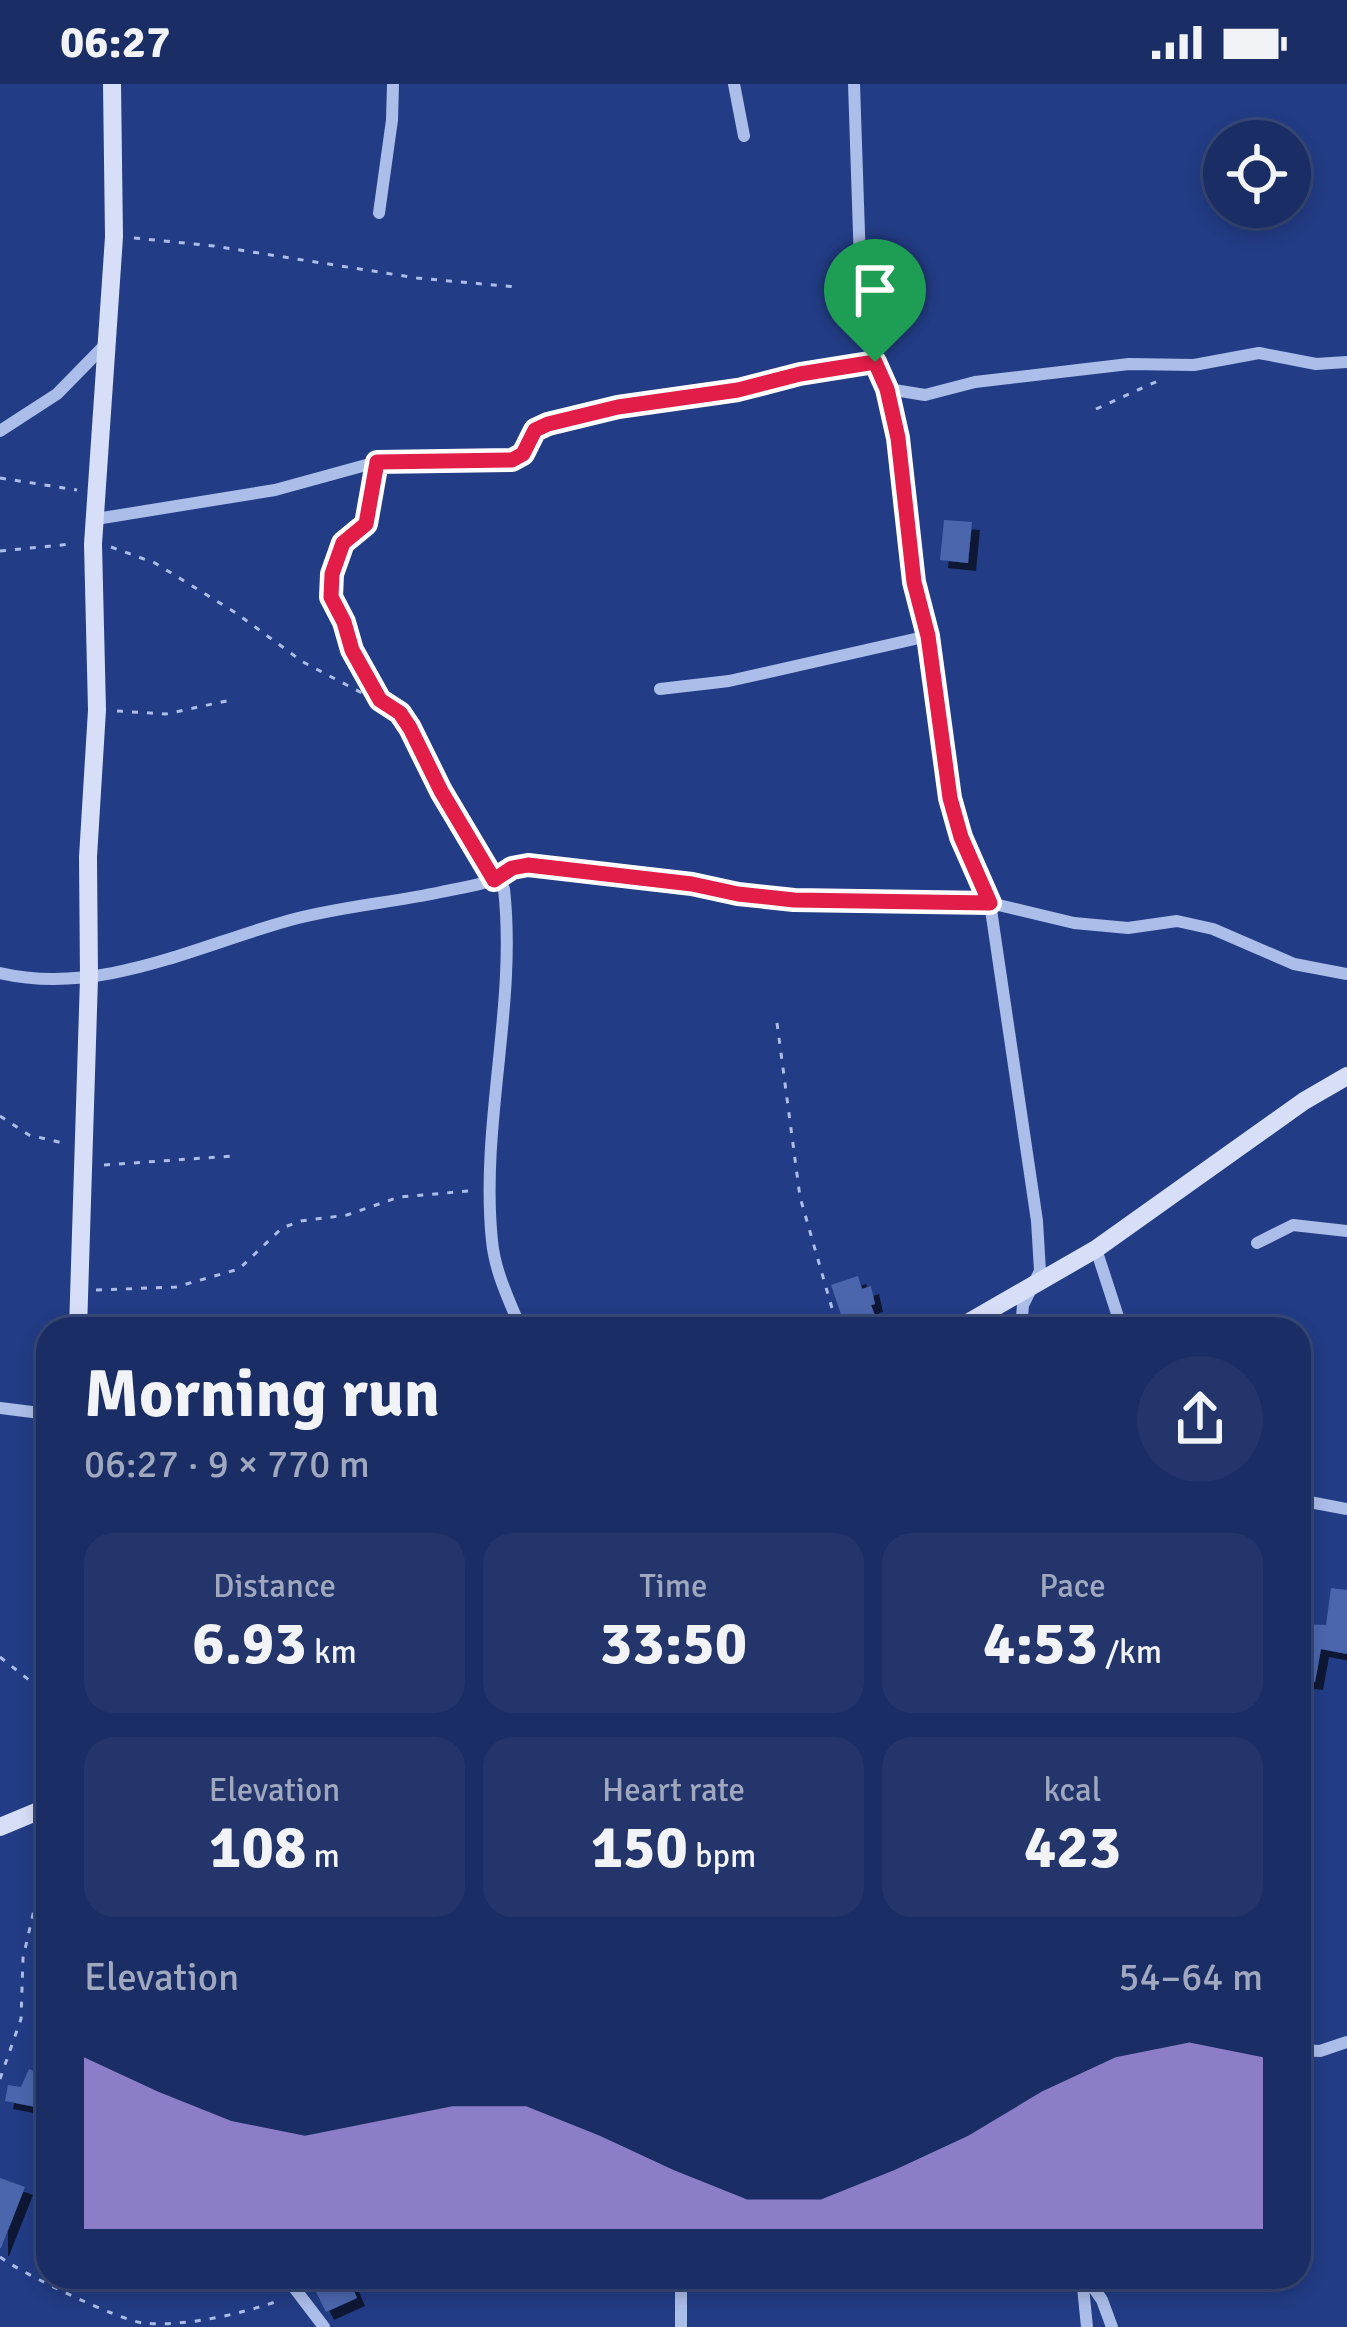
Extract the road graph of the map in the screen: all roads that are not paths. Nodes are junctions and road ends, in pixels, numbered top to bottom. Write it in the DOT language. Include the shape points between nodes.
graph roads {
  1 [pos="112,84"];
  2 [pos="393,84"];
  3 [pos="734,84"];
  4 [pos="854,84"];
  5 [pos="744,136"];
  6 [pos="379,213"];
  7 [pos="110,340"];
  8 [pos="875,362"];
  9 [pos="1347,362"];
  10 [pos="887,389"];
  11 [pos="0,431"];
  12 [pos="96,519"];
  13 [pos="928,636"];
  14 [pos="660,688"];
  15 [pos="494,880"];
  16 [pos="990,903"];
  17 [pos="0,974"];
  18 [pos="1347,974"];
  19 [pos="89,978"];
  20 [pos="1347,1076"];
  21 [pos="1347,1231"];
  22 [pos="1257,1244"];
  23 [pos="1096,1249"];
  24 [pos="1032,1286"];
  25 [pos="78,1317"];
  26 [pos="516,1317"];
  27 [pos="978,1317"];
  28 [pos="1022,1317"];
  29 [pos="1117,1317"];
  30 [pos="0,1408"];
  31 [pos="36,1412"];
  32 [pos="1311,1502"];
  33 [pos="1347,1509"];
  34 [pos="36,1812"];
  35 [pos="0,1827"];
  36 [pos="1347,2042"];
  37 [pos="1311,2051"];
  38 [pos="293,2289"];
  39 [pos="681,2289"];
  40 [pos="1085,2289"];
  41 [pos="1093,2289"];
  42 [pos="325,2327"];
  43 [pos="681,2327"];
  44 [pos="1087,2327"];
  45 [pos="1112,2327"];
  1 -- 7 [label="street"];
  2 -- 6 [label="street"];
  3 -- 5 [label="street"];
  4 -- 8 [label="street" via="860,263"];
  7 -- 11 [label="street" via="57,394"];
  7 -- 12 [label="street"];
  8 -- 10 [label="street"];
  8 -- 12 [label="street" via="548,424 512,460 377,462 275,490"];
  9 -- 10 [label="street" via="1259,353 974,382 926,395"];
  10 -- 13 [label="street"];
  12 -- 19 [label="street"];
  13 -- 14 [label="street" via="729,681"];
  13 -- 16 [label="street" via="950,798"];
  15 -- 16 [label="street" via="528,865 794,900"];
  15 -- 19 [label="street" via="289,920"];
  15 -- 26 [label="street" via="504,890 506,949 489,1199 499,1274"];
  16 -- 18 [label="street" via="1074,923 1128,928 1177,921 1294,964"];
  16 -- 24 [label="street" via="1041,1258"];
  17 -- 19 [label="street"];
  19 -- 25 [label="street"];
  20 -- 23 [label="street"];
  21 -- 22 [label="street" via="1293,1225"];
  23 -- 24 [label="street"];
  23 -- 29 [label="street"];
  24 -- 27 [label="street"];
  24 -- 28 [label="street"];
  30 -- 31 [label="street"];
  32 -- 33 [label="street"];
  34 -- 35 [label="street"];
  36 -- 37 [label="street"];
  38 -- 42 [label="street"];
  39 -- 43 [label="street"];
  40 -- 44 [label="street"];
  41 -- 45 [label="street"];
}
